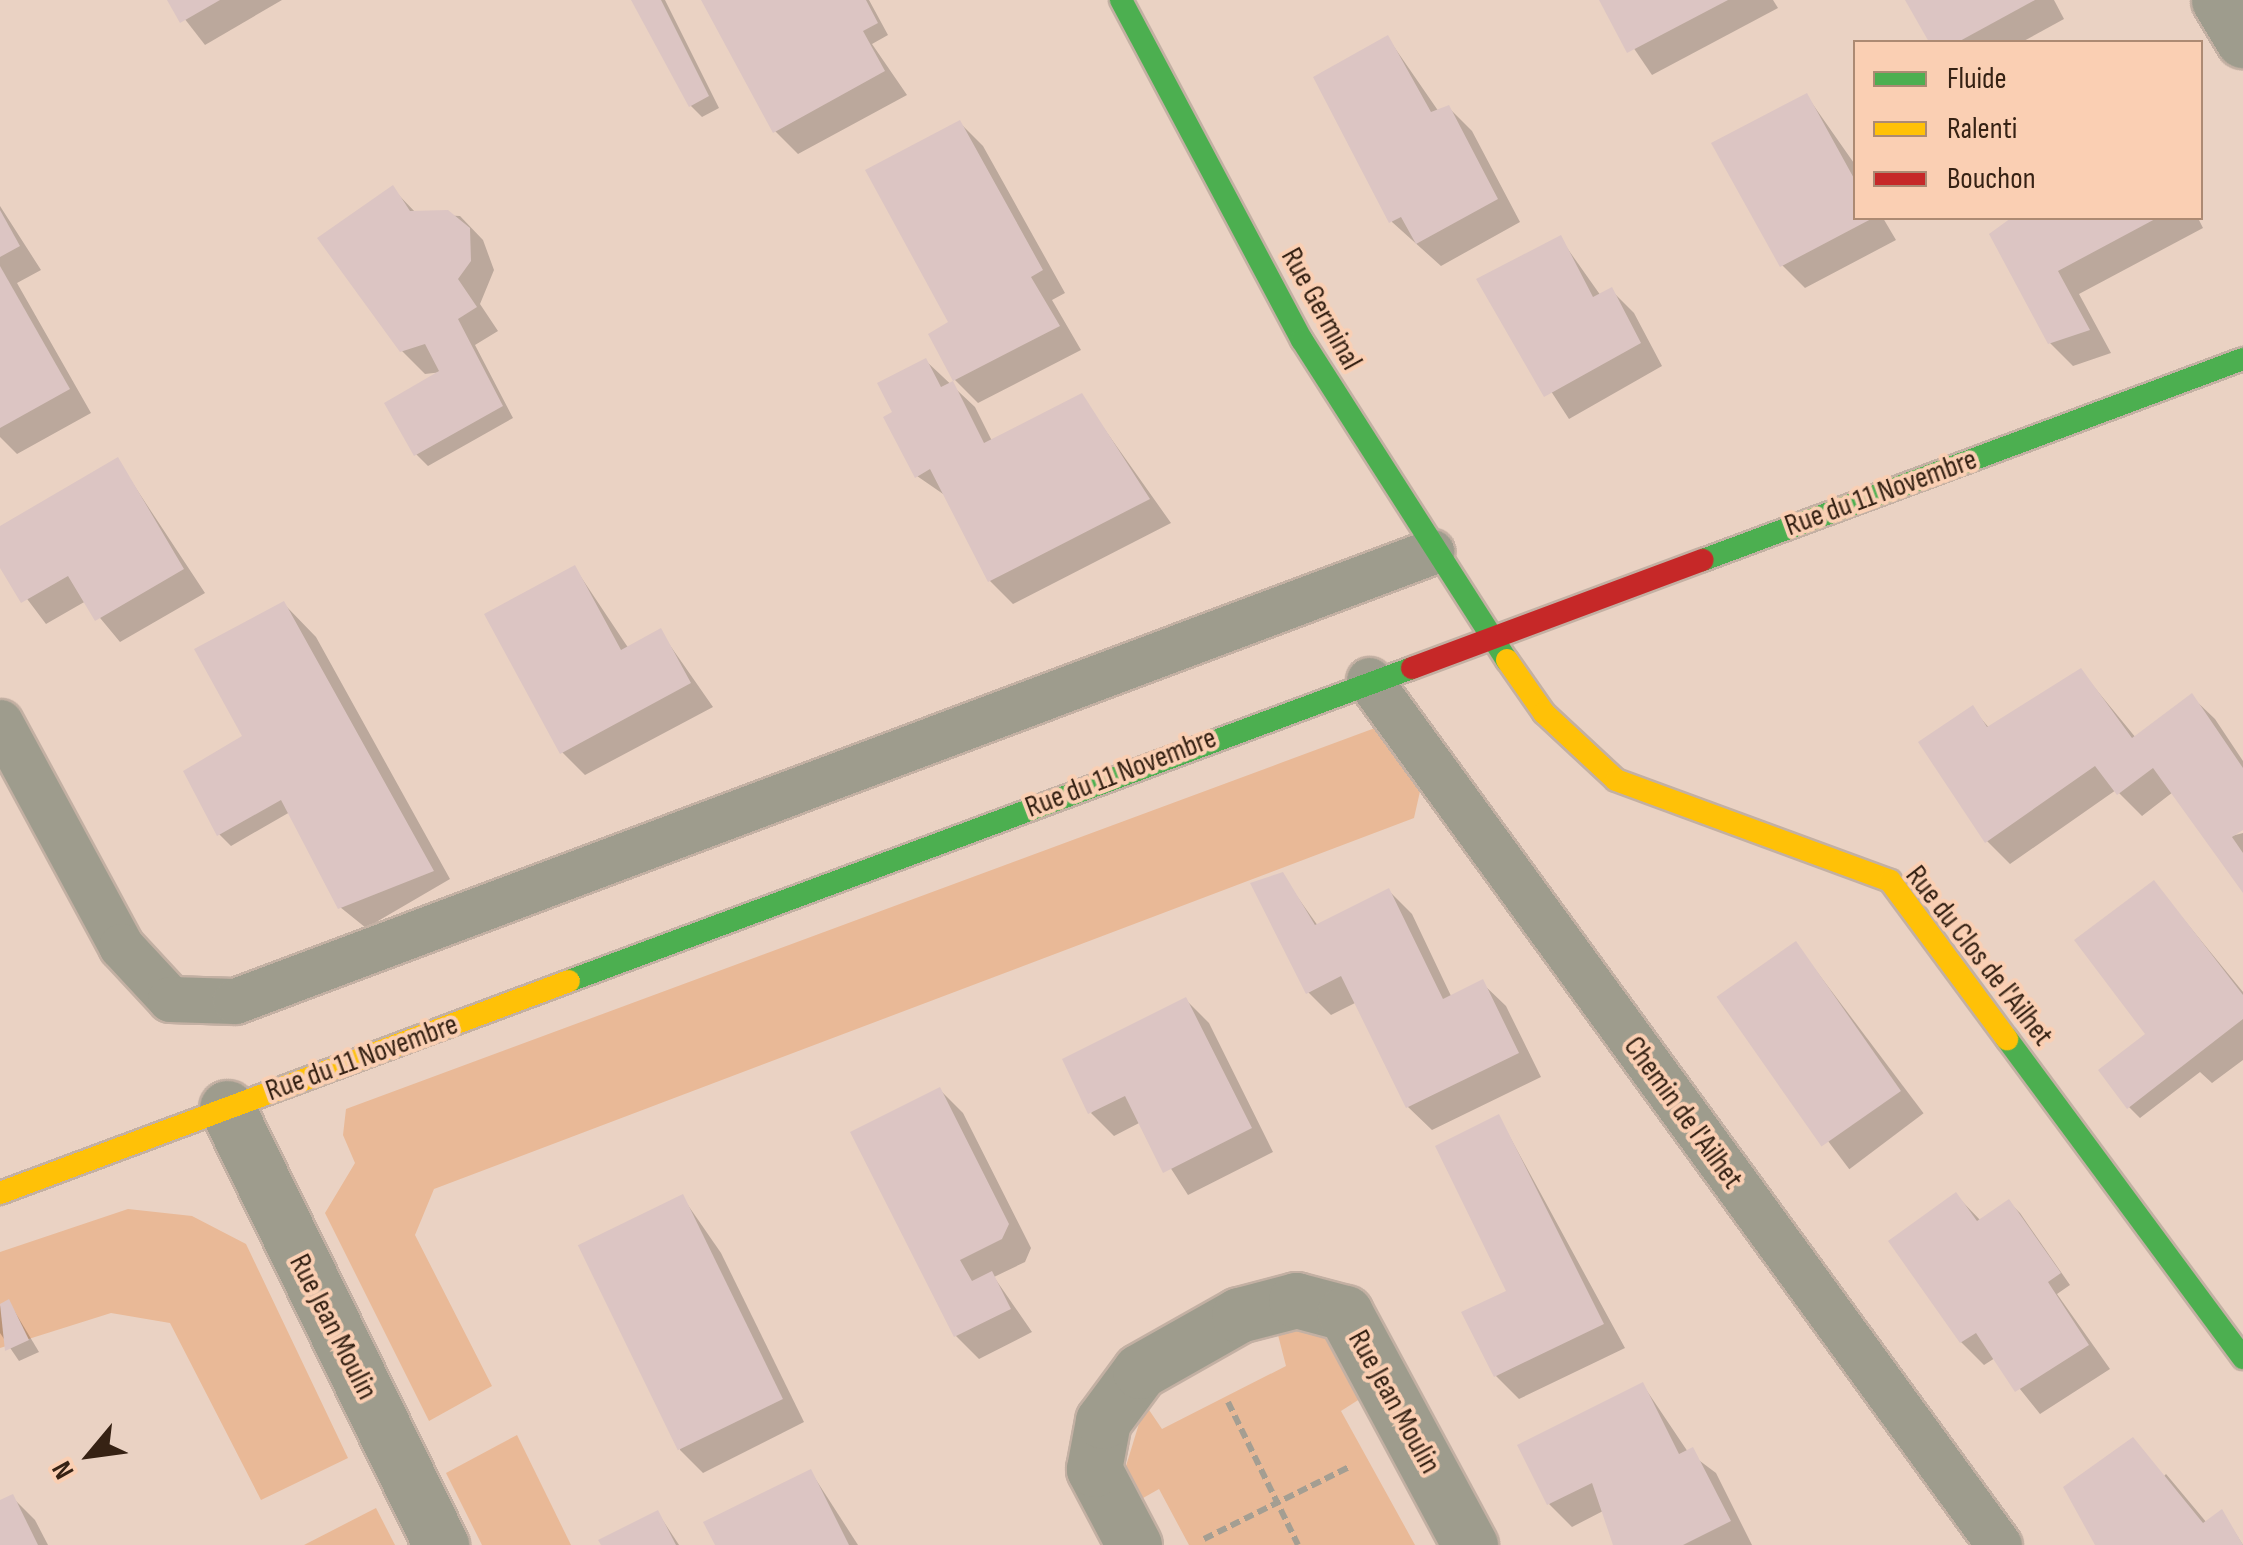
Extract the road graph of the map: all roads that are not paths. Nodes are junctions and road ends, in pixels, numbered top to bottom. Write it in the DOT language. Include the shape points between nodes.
graph roads {
  1 [pos="1120,0"];
  2 [pos="2219,0"];
  3 [pos="2243,40"];
  4 [pos="2243,359"];
  5 [pos="1431,552"];
  6 [pos="1495,631"];
  7 [pos="1369,680"];
  8 [pos="0,722"];
  9 [pos="227,1108"];
  10 [pos="0,1193"];
  11 [pos="2243,1358"];
  12 [pos="441,1545"];
  13 [pos="1134,1545"];
  14 [pos="1470,1545"];
  15 [pos="1999,1545"];
  1 -- 5 [label="street, Rue Germinal" via="1302,340"];
  2 -- 3 [label="street"];
  4 -- 6 [label="street, Rue du 11 Novembre"];
  5 -- 6 [label="street, Rue Germinal"];
  5 -- 8 [label="lane" via="235,1000 170,998 121,946"];
  6 -- 7 [label="street, Rue du 11 Novembre"];
  6 -- 11 [label="street, Rue du Clos de l'Ailhet" via="1544,713 1616,780 1890,882"];
  7 -- 9 [label="street, Rue du 11 Novembre"];
  7 -- 15 [label="lane, Chemin de l'Ailhet"];
  9 -- 10 [label="street, Rue du 11 Novembre"];
  9 -- 12 [label="street, Rue Jean Moulin"];
  13 -- 14 [label="street, Rue Jean Moulin" via="1094,1469 1104,1421 1140,1371 1196,1338 1296,1300 1346,1314"];
}
